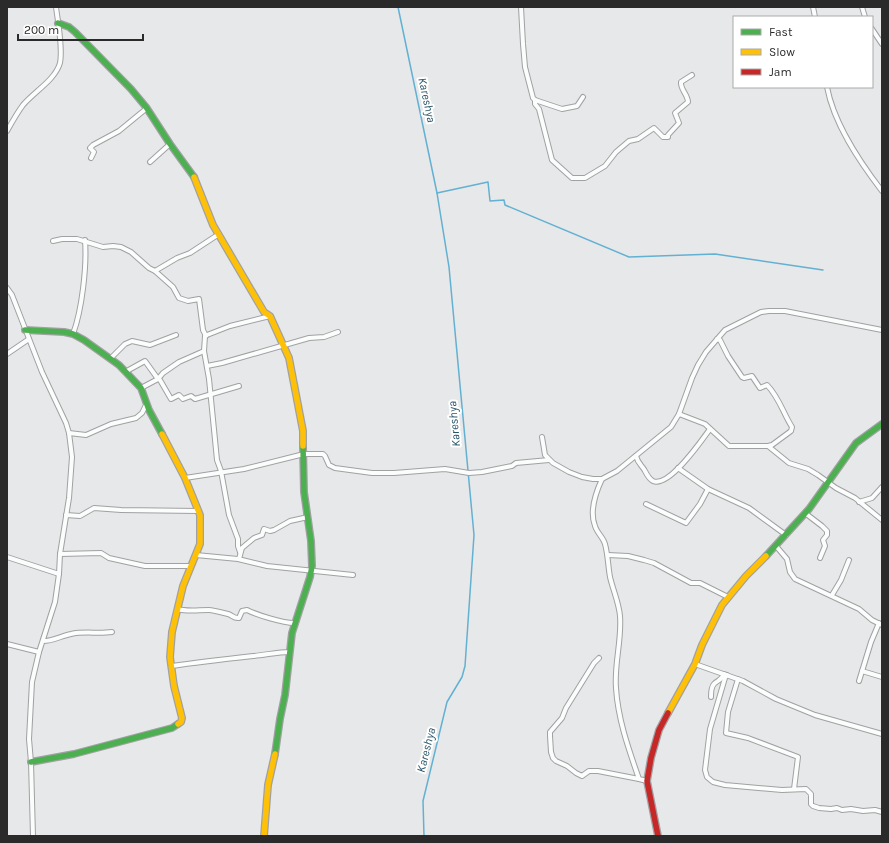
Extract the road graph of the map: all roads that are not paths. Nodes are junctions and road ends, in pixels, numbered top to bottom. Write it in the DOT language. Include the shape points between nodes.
graph roads {
  1 [pos="56,7"];
  2 [pos="521,7"];
  3 [pos="58,23"];
  4 [pos="873,30"];
  5 [pos="882,44"];
  6 [pos="692,75"];
  7 [pos="827,88"];
  8 [pos="583,97"];
  9 [pos="535,100"];
  10 [pos="147,108"];
  11 [pos="7,131"];
  12 [pos="170,144"];
  13 [pos="91,158"];
  14 [pos="150,162"];
  15 [pos="882,191"];
  16 [pos="219,234"];
  17 [pos="85,240"];
  18 [pos="53,241"];
  19 [pos="155,271"];
  20 [pos="7,288"];
  21 [pos="270,316"];
  22 [pos="25,330"];
  23 [pos="882,330"];
  24 [pos="338,332"];
  25 [pos="73,334"];
  26 [pos="176,335"];
  27 [pos="206,336"];
  28 [pos="29,338"];
  29 [pos="717,339"];
  30 [pos="284,345"];
  31 [pos="204,351"];
  32 [pos="7,354"];
  33 [pos="110,358"];
  34 [pos="207,366"];
  35 [pos="125,372"];
  36 [pos="158,379"];
  37 [pos="239,386"];
  38 [pos="141,388"];
  39 [pos="211,394"];
  40 [pos="147,403"];
  41 [pos="679,414"];
  42 [pos="882,424"];
  43 [pos="710,429"];
  44 [pos="69,433"];
  45 [pos="542,436"];
  46 [pos="768,446"];
  47 [pos="304,454"];
  48 [pos="636,456"];
  49 [pos="549,460"];
  50 [pos="678,468"];
  51 [pos="221,471"];
  52 [pos="185,478"];
  53 [pos="602,479"];
  54 [pos="828,483"];
  55 [pos="882,487"];
  56 [pos="708,488"];
  57 [pos="859,502"];
  58 [pos="646,504"];
  59 [pos="198,511"];
  60 [pos="805,513"];
  61 [pos="66,515"];
  62 [pos="308,517"];
  63 [pos="881,519"];
  64 [pos="786,535"];
  65 [pos="776,546"];
  66 [pos="240,552"];
  67 [pos="60,554"];
  68 [pos="196,555"];
  69 [pos="608,555"];
  70 [pos="820,558"];
  71 [pos="7,559"];
  72 [pos="239,559"];
  73 [pos="849,560"];
  74 [pos="190,566"];
  75 [pos="312,570"];
  76 [pos="59,574"];
  77 [pos="353,575"];
  78 [pos="832,595"];
  79 [pos="728,597"];
  80 [pos="177,609"];
  81 [pos="294,623"];
  82 [pos="880,624"];
  83 [pos="112,632"];
  84 [pos="43,641"];
  85 [pos="7,644"];
  86 [pos="39,652"];
  87 [pos="290,652"];
  88 [pos="599,658"];
  89 [pos="695,664"];
  90 [pos="172,666"];
  91 [pos="862,671"];
  92 [pos="726,674"];
  93 [pos="882,677"];
  94 [pos="738,679"];
  95 [pos="859,681"];
  96 [pos="711,697"];
  97 [pos="882,734"];
  98 [pos="31,762"];
  99 [pos="639,779"];
  100 [pos="647,781"];
  101 [pos="794,789"];
  102 [pos="882,812"];
  103 [pos="33,836"];
  104 [pos="264,836"];
  105 [pos="658,836"];
  1 -- 3 [label="street"];
  2 -- 9 [label="street" via="525,66"];
  3 -- 10 [label="street" via="75,32"];
  3 -- 11 [label="street" via="61,56 56,72 23,105"];
  4 -- 5 [label="street"];
  6 -- 9 [label="street" via="680,82 688,102 675,113 679,123 668,138 663,137 654,128 638,139 629,141 604,166 583,179 571,178 552,160"];
  7 -- 15 [label="street" via="832,107 842,128 872,179"];
  8 -- 9 [label="street" via="578,105 567,108"];
  10 -- 12 [label="street"];
  10 -- 13 [label="street" via="118,132 92,145 90,148 94,152"];
  12 -- 14 [label="street"];
  12 -- 16 [label="street" via="198,181"];
  16 -- 19 [label="street"];
  16 -- 21 [label="street" via="249,288 264,312"];
  17 -- 18 [label="street" via="70,238"];
  17 -- 19 [label="street" via="103,247 121,247"];
  17 -- 25 [label="street" via="85,270 77,324"];
  19 -- 27 [label="street" via="173,287 179,298 188,301 199,299"];
  20 -- 22 [label="street"];
  21 -- 27 [label="street" via="230,326"];
  21 -- 30 [label="street"];
  22 -- 25 [label="street"];
  22 -- 28 [label="street"];
  23 -- 29 [label="street" via="769,310 731,326"];
  24 -- 30 [label="street"];
  25 -- 33 [label="street"];
  26 -- 33 [label="street" via="150,345 132,341"];
  27 -- 31 [label="street"];
  28 -- 32 [label="street"];
  28 -- 44 [label="street"];
  29 -- 41 [label="street" via="698,365"];
  29 -- 46 [label="street" via="742,377 752,376 760,388 767,385 792,427 791,431"];
  30 -- 34 [label="street" via="222,364"];
  30 -- 47 [label="street" via="297,394"];
  31 -- 34 [label="street"];
  31 -- 36 [label="street" via="179,362"];
  33 -- 35 [label="street"];
  34 -- 39 [label="street"];
  35 -- 36 [label="street" via="145,361"];
  35 -- 38 [label="street"];
  36 -- 38 [label="street"];
  36 -- 39 [label="street" via="171,399 179,395 182,399 190,396 195,399"];
  37 -- 39 [label="street"];
  38 -- 40 [label="street"];
  39 -- 51 [label="street" via="213,431"];
  40 -- 44 [label="street" via="136,418 111,424 86,435"];
  40 -- 52 [label="street"];
  41 -- 43 [label="street" via="702,422"];
  41 -- 48 [label="street" via="671,427"];
  42 -- 54 [label="street" via="856,443"];
  43 -- 46 [label="street" via="729,446"];
  43 -- 50 [label="street" via="695,451"];
  44 -- 61 [label="street" via="72,469"];
  45 -- 49 [label="street" via="545,454"];
  46 -- 54 [label="street" via="789,463 818,475"];
  47 -- 49 [label="street" via="323,454 329,465 335,468 380,473 445,470 482,472 516,463"];
  47 -- 51 [label="street" via="244,469"];
  47 -- 62 [label="street" via="304,492"];
  48 -- 50 [label="street" via="653,481 666,478"];
  48 -- 53 [label="street"];
  49 -- 53 [label="street" via="569,472"];
  50 -- 56 [label="street"];
  51 -- 52 [label="street"];
  51 -- 66 [label="street" via="229,515"];
  52 -- 59 [label="street"];
  53 -- 69 [label="street" via="596,497 594,519"];
  54 -- 57 [label="street"];
  54 -- 60 [label="street"];
  55 -- 57 [label="street" via="872,498"];
  56 -- 58 [label="street" via="686,523"];
  56 -- 64 [label="street" via="749,508"];
  57 -- 63 [label="street"];
  59 -- 61 [label="street" via="94,508 80,516"];
  59 -- 68 [label="street" via="200,544"];
  60 -- 64 [label="street"];
  60 -- 70 [label="street" via="827,531"];
  61 -- 67 [label="street"];
  62 -- 66 [label="street" via="290,521 274,530 264,529 262,535 254,538"];
  62 -- 75 [label="street"];
  64 -- 65 [label="street"];
  65 -- 78 [label="street" via="787,558 794,579"];
  65 -- 79 [label="street"];
  66 -- 72 [label="street"];
  67 -- 74 [label="street" via="101,553 109,558 145,566"];
  67 -- 76 [label="street"];
  68 -- 72 [label="street"];
  68 -- 74 [label="street"];
  69 -- 79 [label="street" via="628,556 654,563 691,583 700,583"];
  69 -- 99 [label="street" via="610,576 620,616 616,689 624,733"];
  71 -- 76 [label="street"];
  72 -- 75 [label="street" via="267,566"];
  73 -- 78 [label="street"];
  74 -- 80 [label="street"];
  75 -- 77 [label="street"];
  75 -- 81 [label="street"];
  76 -- 84 [label="street" via="55,602"];
  78 -- 82 [label="street"];
  79 -- 89 [label="street"];
  80 -- 81 [label="street" via="209,610 236,618 245,610"];
  80 -- 90 [label="street" via="172,632"];
  81 -- 87 [label="street"];
  82 -- 91 [label="street"];
  83 -- 84 [label="street" via="71,634"];
  84 -- 86 [label="street"];
  85 -- 86 [label="street"];
  86 -- 98 [label="street" via="30,703"];
  87 -- 90 [label="street"];
  87 -- 104 [label="street" via="277,747 268,785"];
  88 -- 99 [label="street" via="562,718 550,732 551,752 556,761 582,776 589,771 598,771"];
  89 -- 92 [label="street"];
  89 -- 100 [label="street" via="659,730"];
  90 -- 98 [label="street" via="182,718 178,725 74,754"];
  91 -- 93 [label="street"];
  91 -- 95 [label="street"];
  92 -- 94 [label="street"];
  92 -- 96 [label="street" via="715,683"];
  92 -- 101 [label="street" via="710,728 705,770 707,777 712,782 725,785"];
  94 -- 97 [label="street" via="776,699 809,712"];
  94 -- 101 [label="street" via="728,712 726,732 798,756"];
  98 -- 103 [label="street"];
  99 -- 100 [label="street"];
  100 -- 105 [label="street"];
  101 -- 102 [label="street" via="809,791 811,804 819,808"];
}
